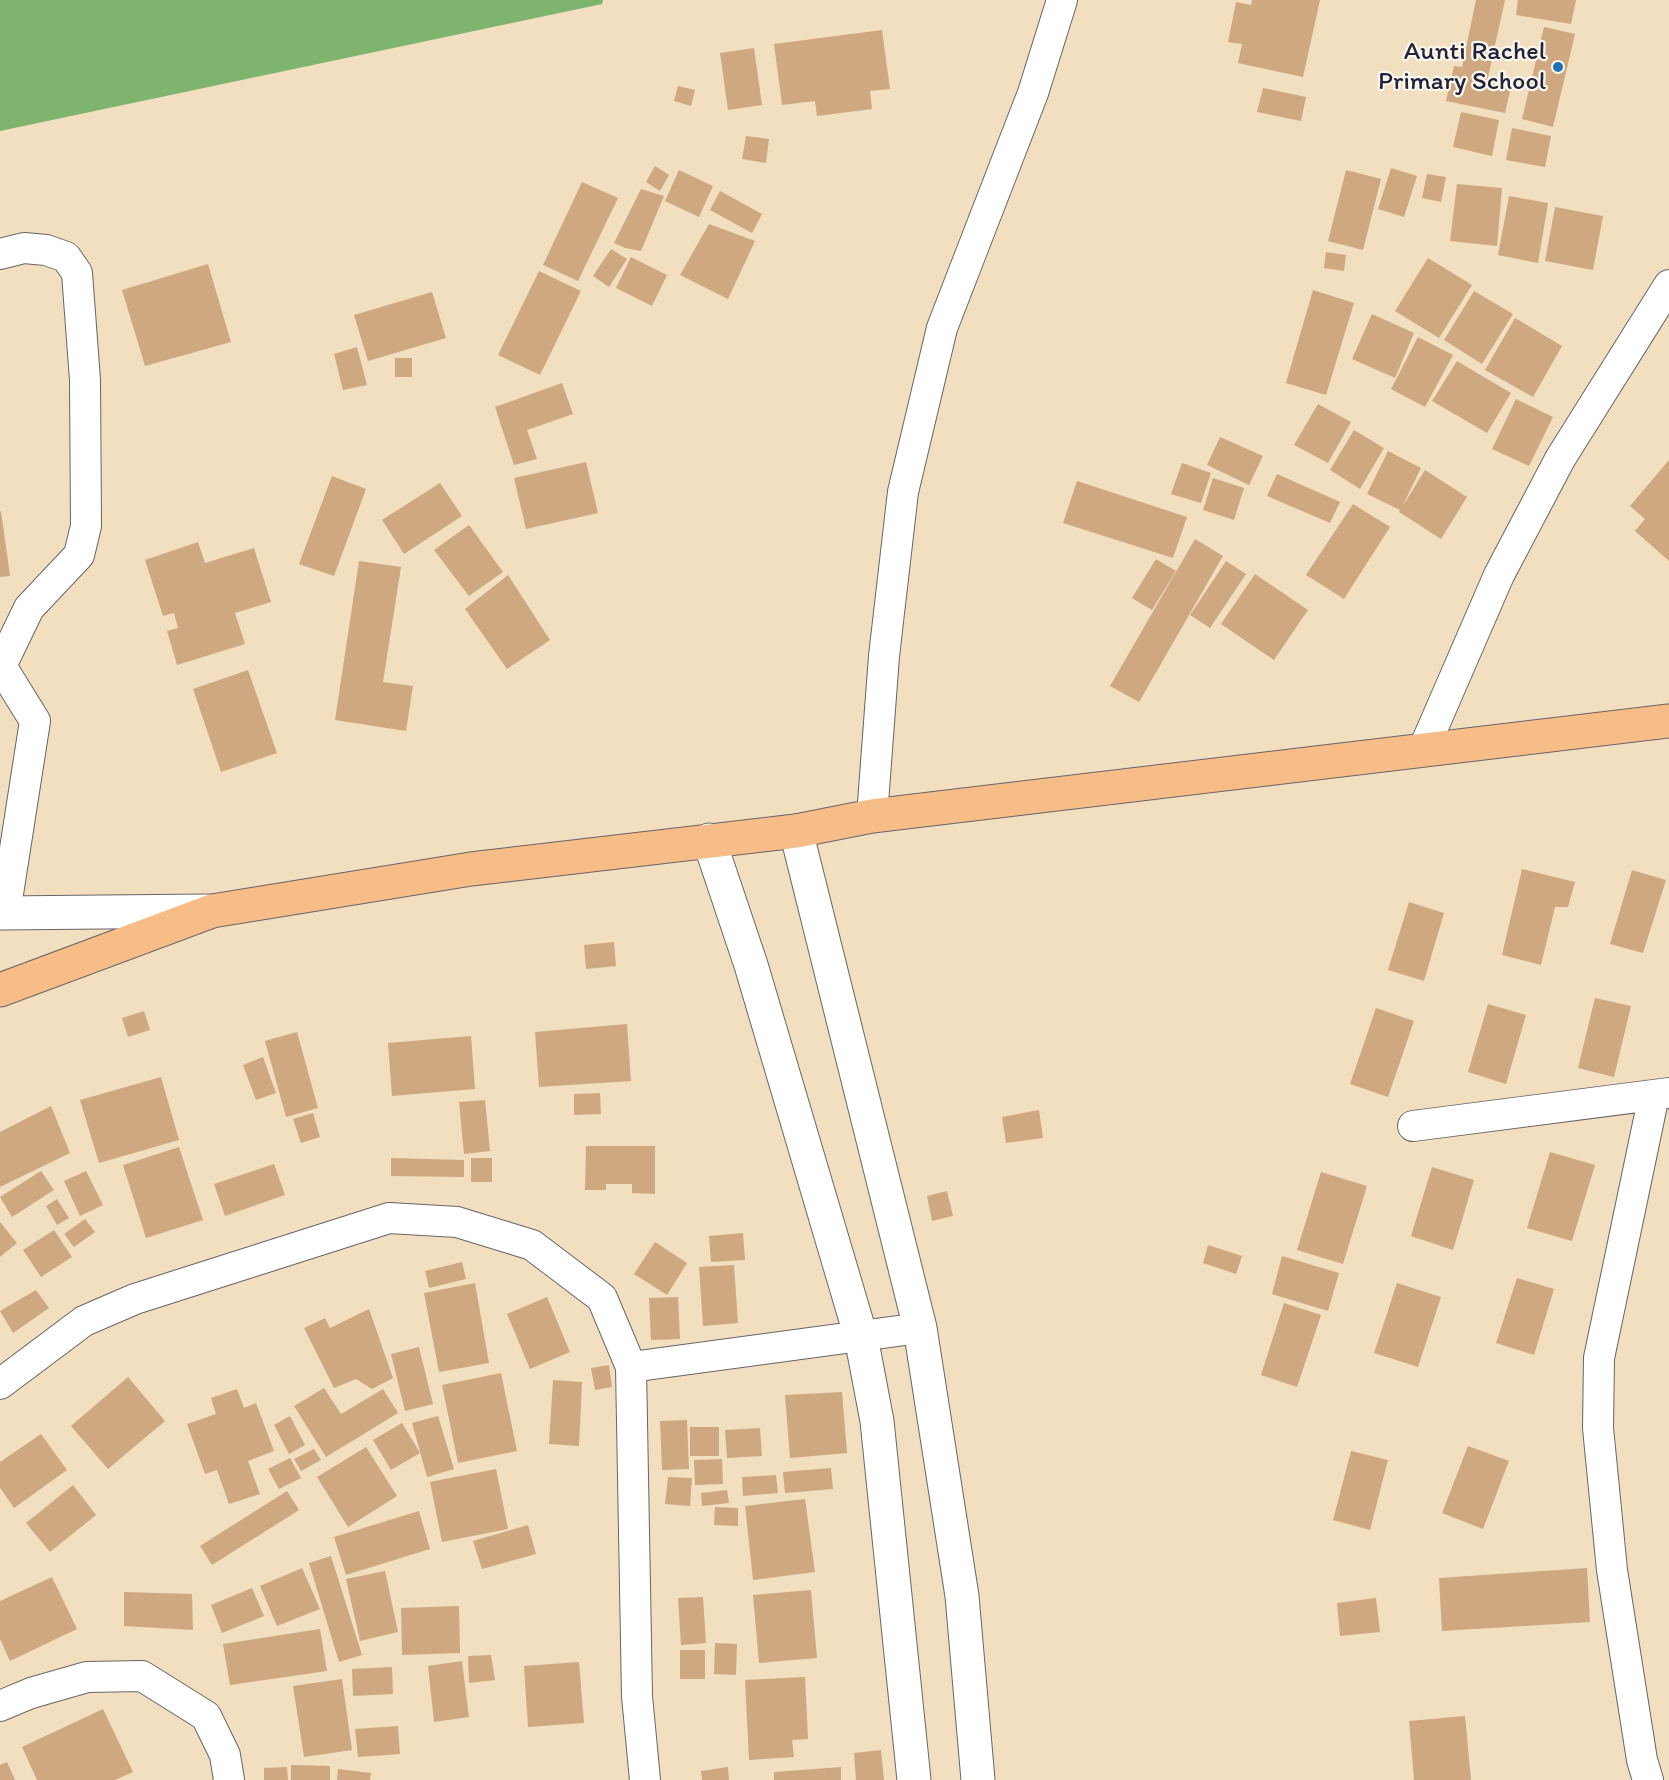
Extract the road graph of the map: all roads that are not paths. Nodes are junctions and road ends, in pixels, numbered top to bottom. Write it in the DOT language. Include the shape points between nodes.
graph roads {
  1 [pos="1062,0"];
  2 [pos="0,254"];
  3 [pos="1669,285"];
  4 [pos="1669,721"];
  5 [pos="1424,748"];
  6 [pos="872,816"];
  7 [pos="796,831"];
  8 [pos="709,840"];
  9 [pos="212,911"];
  10 [pos="3,913"];
  11 [pos="0,990"];
  12 [pos="1661,1094"];
  13 [pos="1413,1125"];
  14 [pos="920,1328"];
  15 [pos="861,1336"];
  16 [pos="631,1367"];
  17 [pos="0,1384"];
  18 [pos="0,1706"];
  19 [pos="229,1780"];
  20 [pos="645,1780"];
  21 [pos="914,1780"];
  22 [pos="978,1780"];
  23 [pos="1648,1780"];
  1 -- 6 [label="street" via="1033,93 942,328 903,492 884,656"];
  2 -- 10 [label="street" via="24,248 46,250 66,257 77,273 85,380 86,515 79,555 29,608 1,666 35,721"];
  3 -- 5 [label="street" via="1560,459 1499,575"];
  4 -- 5 [label="highway"];
  5 -- 6 [label="highway"];
  6 -- 7 [label="highway"];
  7 -- 8 [label="highway"];
  7 -- 14 [label="street"];
  8 -- 9 [label="highway" via="471,870"];
  8 -- 15 [label="street" via="751,965"];
  9 -- 10 [label="street"];
  9 -- 11 [label="highway"];
  12 -- 13 [label="street"];
  12 -- 23 [label="street" via="1599,1358 1598,1428 1612,1570"];
  14 -- 15 [label="street"];
  14 -- 22 [label="street" via="962,1596"];
  15 -- 16 [label="street"];
  15 -- 21 [label="street" via="877,1421"];
  16 -- 17 [label="street" via="602,1298 532,1245 458,1222 389,1218 135,1299 84,1321"];
  16 -- 20 [label="street" via="637,1696"];
  18 -- 19 [label="street" via="87,1677 142,1676 206,1716 225,1755"];
}
